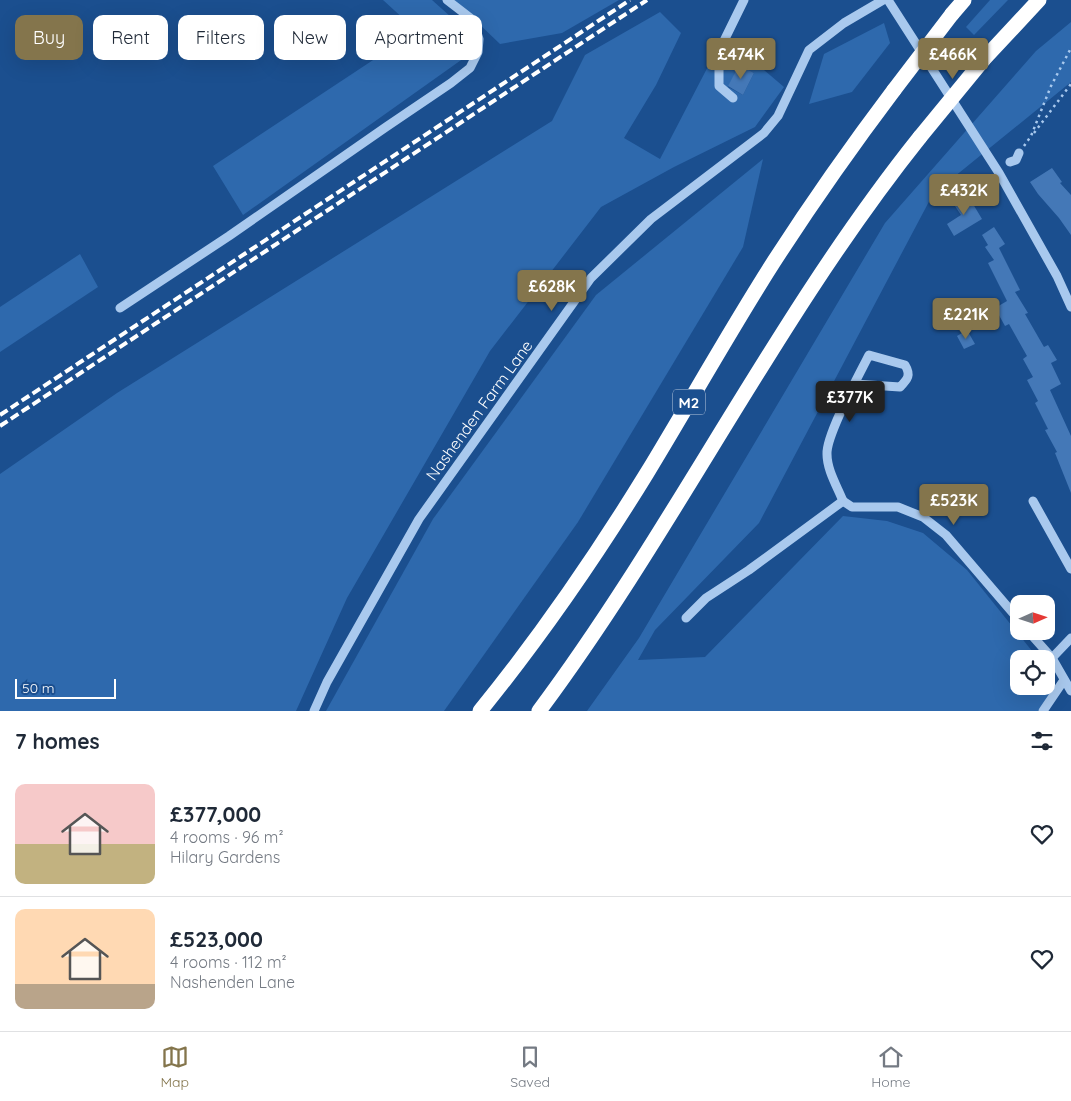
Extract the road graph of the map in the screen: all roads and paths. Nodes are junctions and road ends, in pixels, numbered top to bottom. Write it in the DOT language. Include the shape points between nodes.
graph roads {
  1 [pos="446,0"];
  2 [pos="744,0"];
  3 [pos="883,0"];
  4 [pos="888,0"];
  5 [pos="964,0"];
  6 [pos="1039,0"];
  7 [pos="1071,48"];
  8 [pos="1071,84"];
  9 [pos="733,98"];
  10 [pos="1031,136"];
  11 [pos="1018,153"];
  12 [pos="1010,162"];
  13 [pos="1071,307"];
  14 [pos="120,308"];
  15 [pos="855,384"];
  16 [pos="842,501"];
  17 [pos="1033,502"];
  18 [pos="1071,569"];
  19 [pos="1010,610"];
  20 [pos="686,618"];
  21 [pos="1071,638"];
  22 [pos="1036,640"];
  23 [pos="1045,650"];
  24 [pos="1055,655"];
  25 [pos="1055,664"];
  26 [pos="1064,680"];
  27 [pos="1071,691"];
  28 [pos="1044,709"];
  29 [pos="314,711"];
  30 [pos="480,711"];
  31 [pos="539,711"];
  1 -- 14 [label="street" via="473,20 479,39 478,52 470,68"];
  2 -- 9 [label="street" via="719,51 719,86"];
  3 -- 29 [label="street, Nashenden Farm Lane" via="844,23 809,50 778,116 764,133 651,219 591,278 419,519 327,682"];
  4 -- 13 [label="street" via="999,173"];
  5 -- 30 [label="highway, M2, bridge" via="844,157 773,264 589,563"];
  6 -- 31 [label="highway, M2, bridge" via="984,59 857,218 806,294 620,595"];
  7 -- 10 [label="path"];
  8 -- 10 [label="path"];
  10 -- 11 [label="path"];
  11 -- 12 [label="street" via="1016,160"];
  15 -- 15 [label="street" via="869,355 905,365 909,372 908,379 900,388"];
  15 -- 16 [label="street" via="827,443 828,463"];
  16 -- 19 [label="street" via="852,506 898,507 923,517 946,535"];
  16 -- 20 [label="street" via="706,598"];
  17 -- 18 [label="street"];
  21 -- 24 [label="street"];
  22 -- 23 [label="street"];
  25 -- 26 [label="street"];
  26 -- 27 [label="street"];
  26 -- 28 [label="street"];
}
